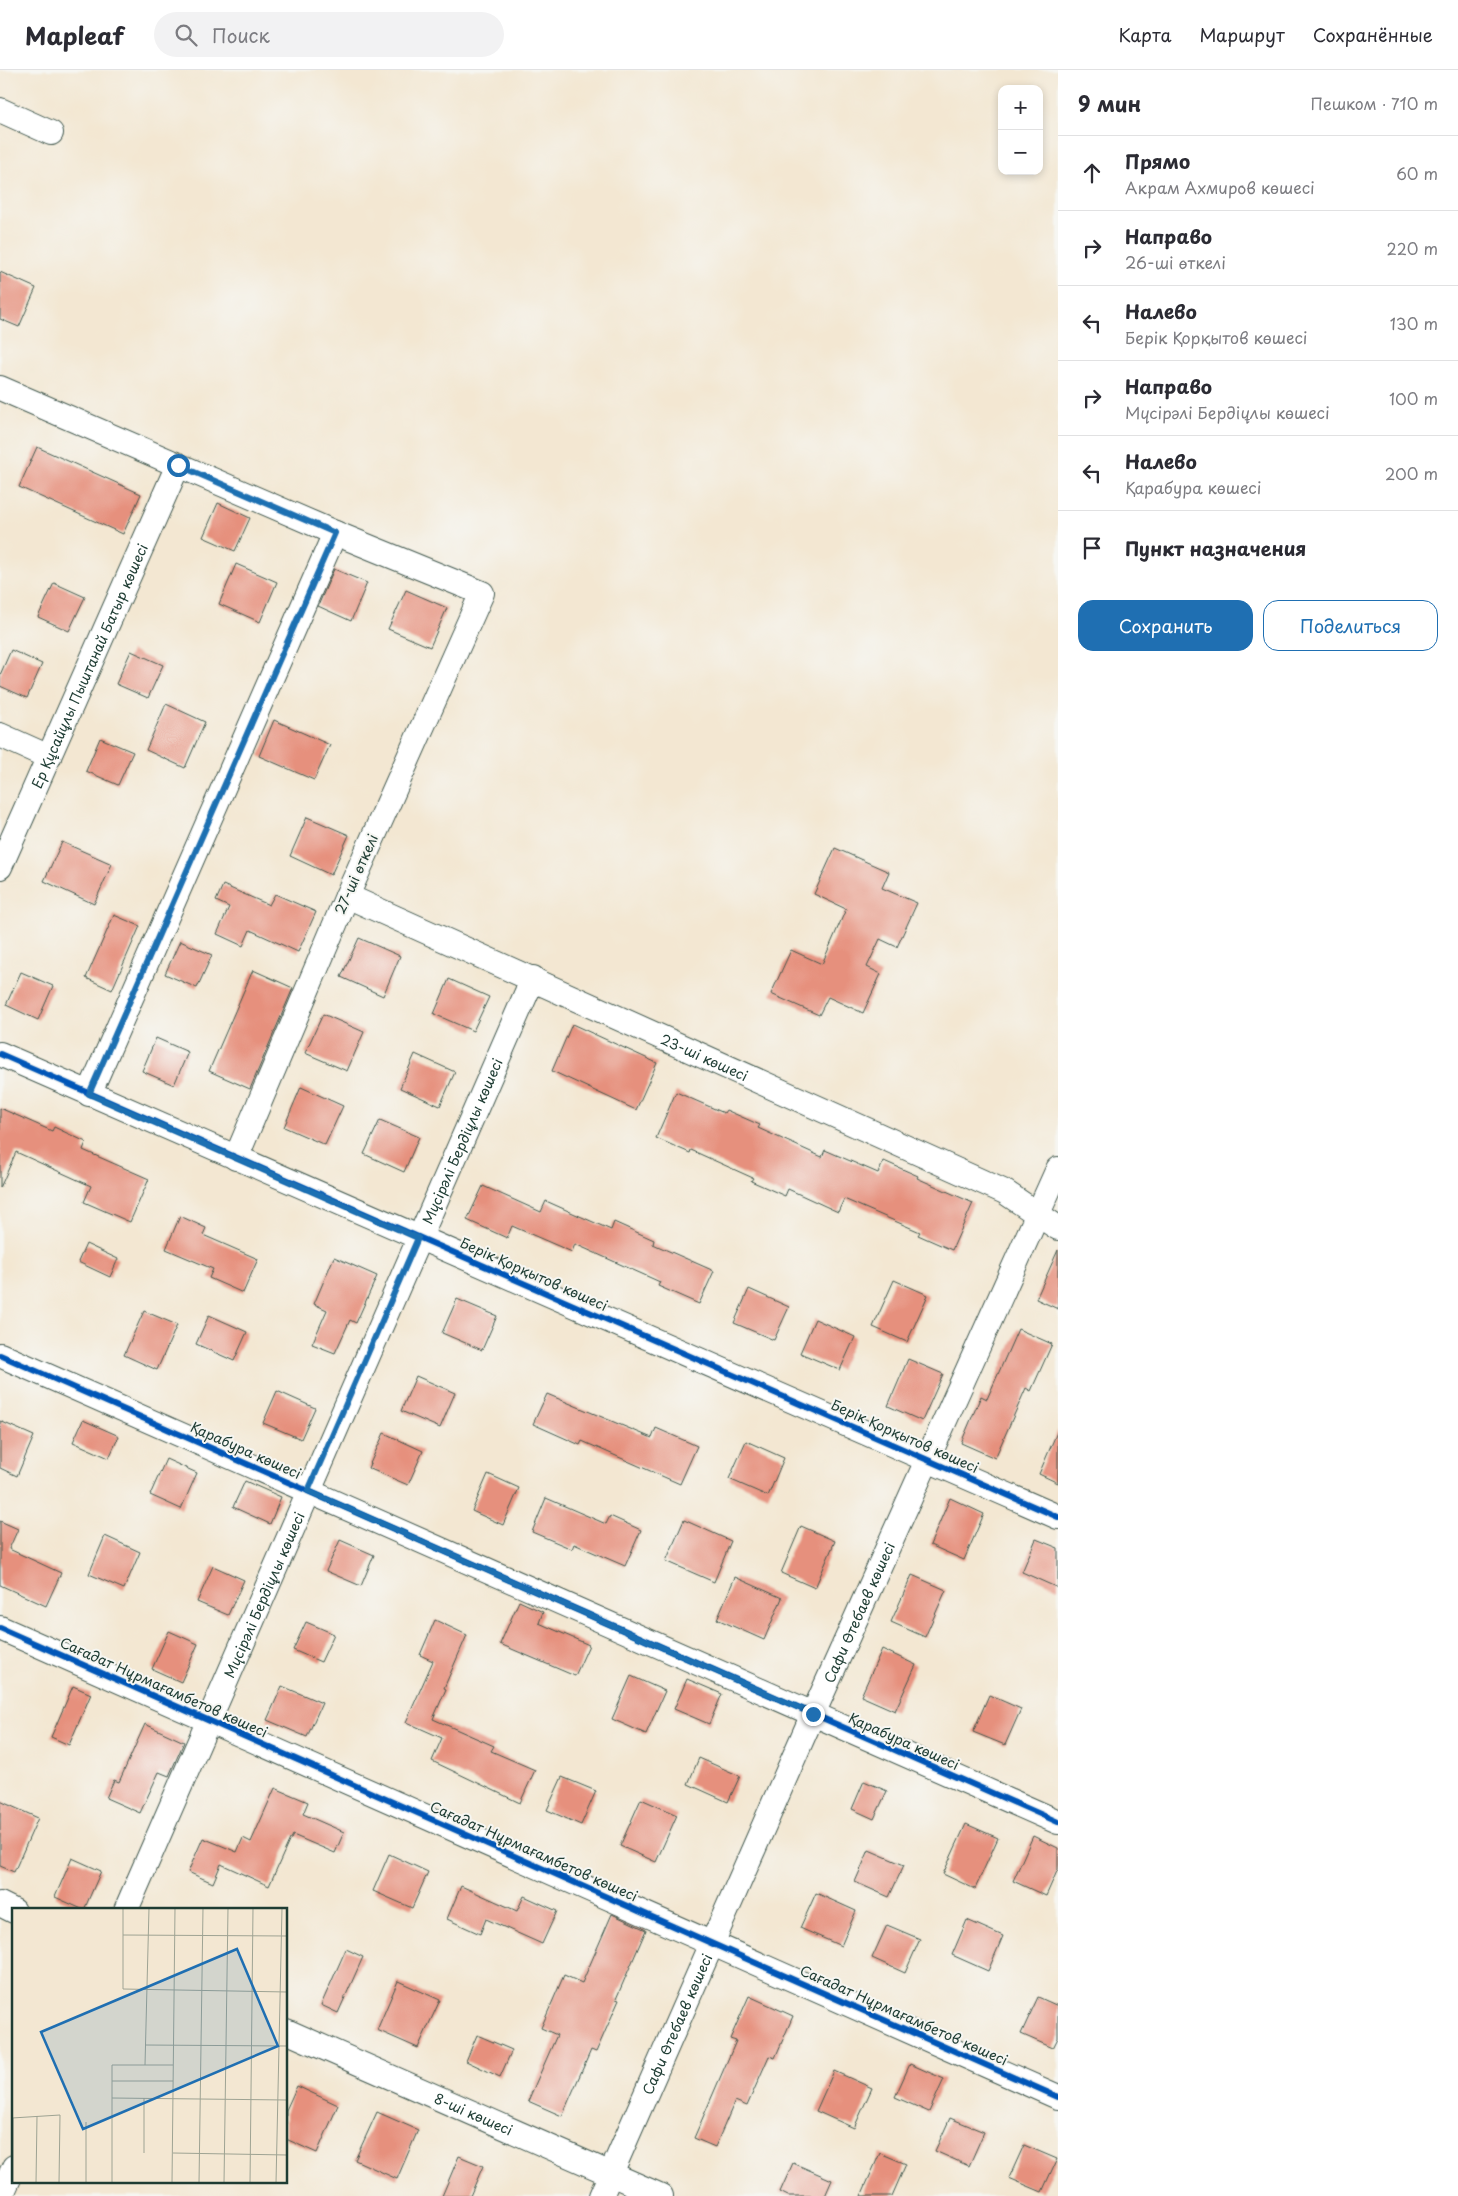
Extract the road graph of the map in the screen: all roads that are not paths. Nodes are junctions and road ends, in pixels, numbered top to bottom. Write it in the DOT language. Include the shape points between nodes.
graph roads {
  1 [pos="0,110"];
  2 [pos="51,133"];
  3 [pos="0,388"];
  4 [pos="178,465"];
  5 [pos="335,533"];
  6 [pos="0,735"];
  7 [pos="49,757"];
  8 [pos="0,867"];
  9 [pos="347,896"];
  10 [pos="533,978"];
  11 [pos="0,1054"];
  12 [pos="89,1094"];
  13 [pos="236,1158"];
  14 [pos="1058,1169"];
  15 [pos="1038,1215"];
  16 [pos="1058,1228"];
  17 [pos="418,1238"];
  18 [pos="0,1355"];
  19 [pos="927,1459"];
  20 [pos="308,1491"];
  21 [pos="1058,1516"];
  22 [pos="0,1628"];
  23 [pos="813,1714"];
  24 [pos="208,1720"];
  25 [pos="1058,1822"];
  26 [pos="0,1904"];
  27 [pos="127,1908"];
  28 [pos="12,1909"];
  29 [pos="712,1944"];
  30 [pos="288,2032"];
  31 [pos="1058,2097"];
  32 [pos="12,2171"];
  33 [pos="611,2174"];
  34 [pos="1,2196"];
  35 [pos="601,2196"];
  36 [pos="661,2196"];
  1 -- 2 [label="street"];
  3 -- 4 [label="street"];
  4 -- 5 [label="street"];
  4 -- 7 [label="street, Ер Құсайұлы Пыштанай Батыр көшесі"];
  5 -- 9 [label="street, 27-ші өткелі" via="482,593"];
  5 -- 12 [label="street"];
  6 -- 7 [label="street"];
  7 -- 8 [label="street, Ер Құсайұлы Пыштанай Батыр көшесі"];
  9 -- 10 [label="street, 23-шi көшесi"];
  9 -- 13 [label="street, 27-ші өткелі"];
  10 -- 15 [label="street, 23-шi көшесi" via="1004,1192"];
  10 -- 17 [label="street, Мүсірәлі Бердіұлы көшесі"];
  11 -- 12 [label="street, Берік Қорқытов көшесі"];
  12 -- 13 [label="street, Берік Қорқытов көшесі"];
  13 -- 17 [label="street, Берік Қорқытов көшесі"];
  14 -- 15 [label="street, Сафи Өтебаев көшесі"];
  15 -- 16 [label="street, 23-шi көшесi"];
  15 -- 19 [label="street, Сафи Өтебаев көшесі"];
  17 -- 19 [label="street, Берік Қорқытов көшесі"];
  17 -- 20 [label="street, Мүсірәлі Бердіұлы көшесі"];
  18 -- 20 [label="street, Қарабура көшесі"];
  19 -- 21 [label="street, Берік Қорқытов көшесі"];
  19 -- 23 [label="street, Сафи Өтебаев көшесі"];
  20 -- 23 [label="street, Қарабура көшесі"];
  20 -- 24 [label="street, Мүсірәлі Бердіұлы көшесі"];
  22 -- 24 [label="street, Сағадат Нұрмағамбетов көшесі"];
  23 -- 25 [label="street, Қарабура көшесі"];
  23 -- 29 [label="street, Сафи Өтебаев көшесі"];
  24 -- 27 [label="street, Мүсірәлі Бердіұлы көшесі"];
  24 -- 29 [label="street, Сағадат Нұрмағамбетов көшесі"];
  26 -- 28 [label="street"];
  29 -- 31 [label="street, Сағадат Нұрмағамбетов көшесі"];
  29 -- 33 [label="street, Сафи Өтебаев көшесі"];
  30 -- 33 [label="street, 8-шi көшесi"];
  32 -- 34 [label="street"];
  33 -- 35 [label="street, Сафи Өтебаев көшесі"];
  33 -- 36 [label="street, 8-шi көшесi"];
}
